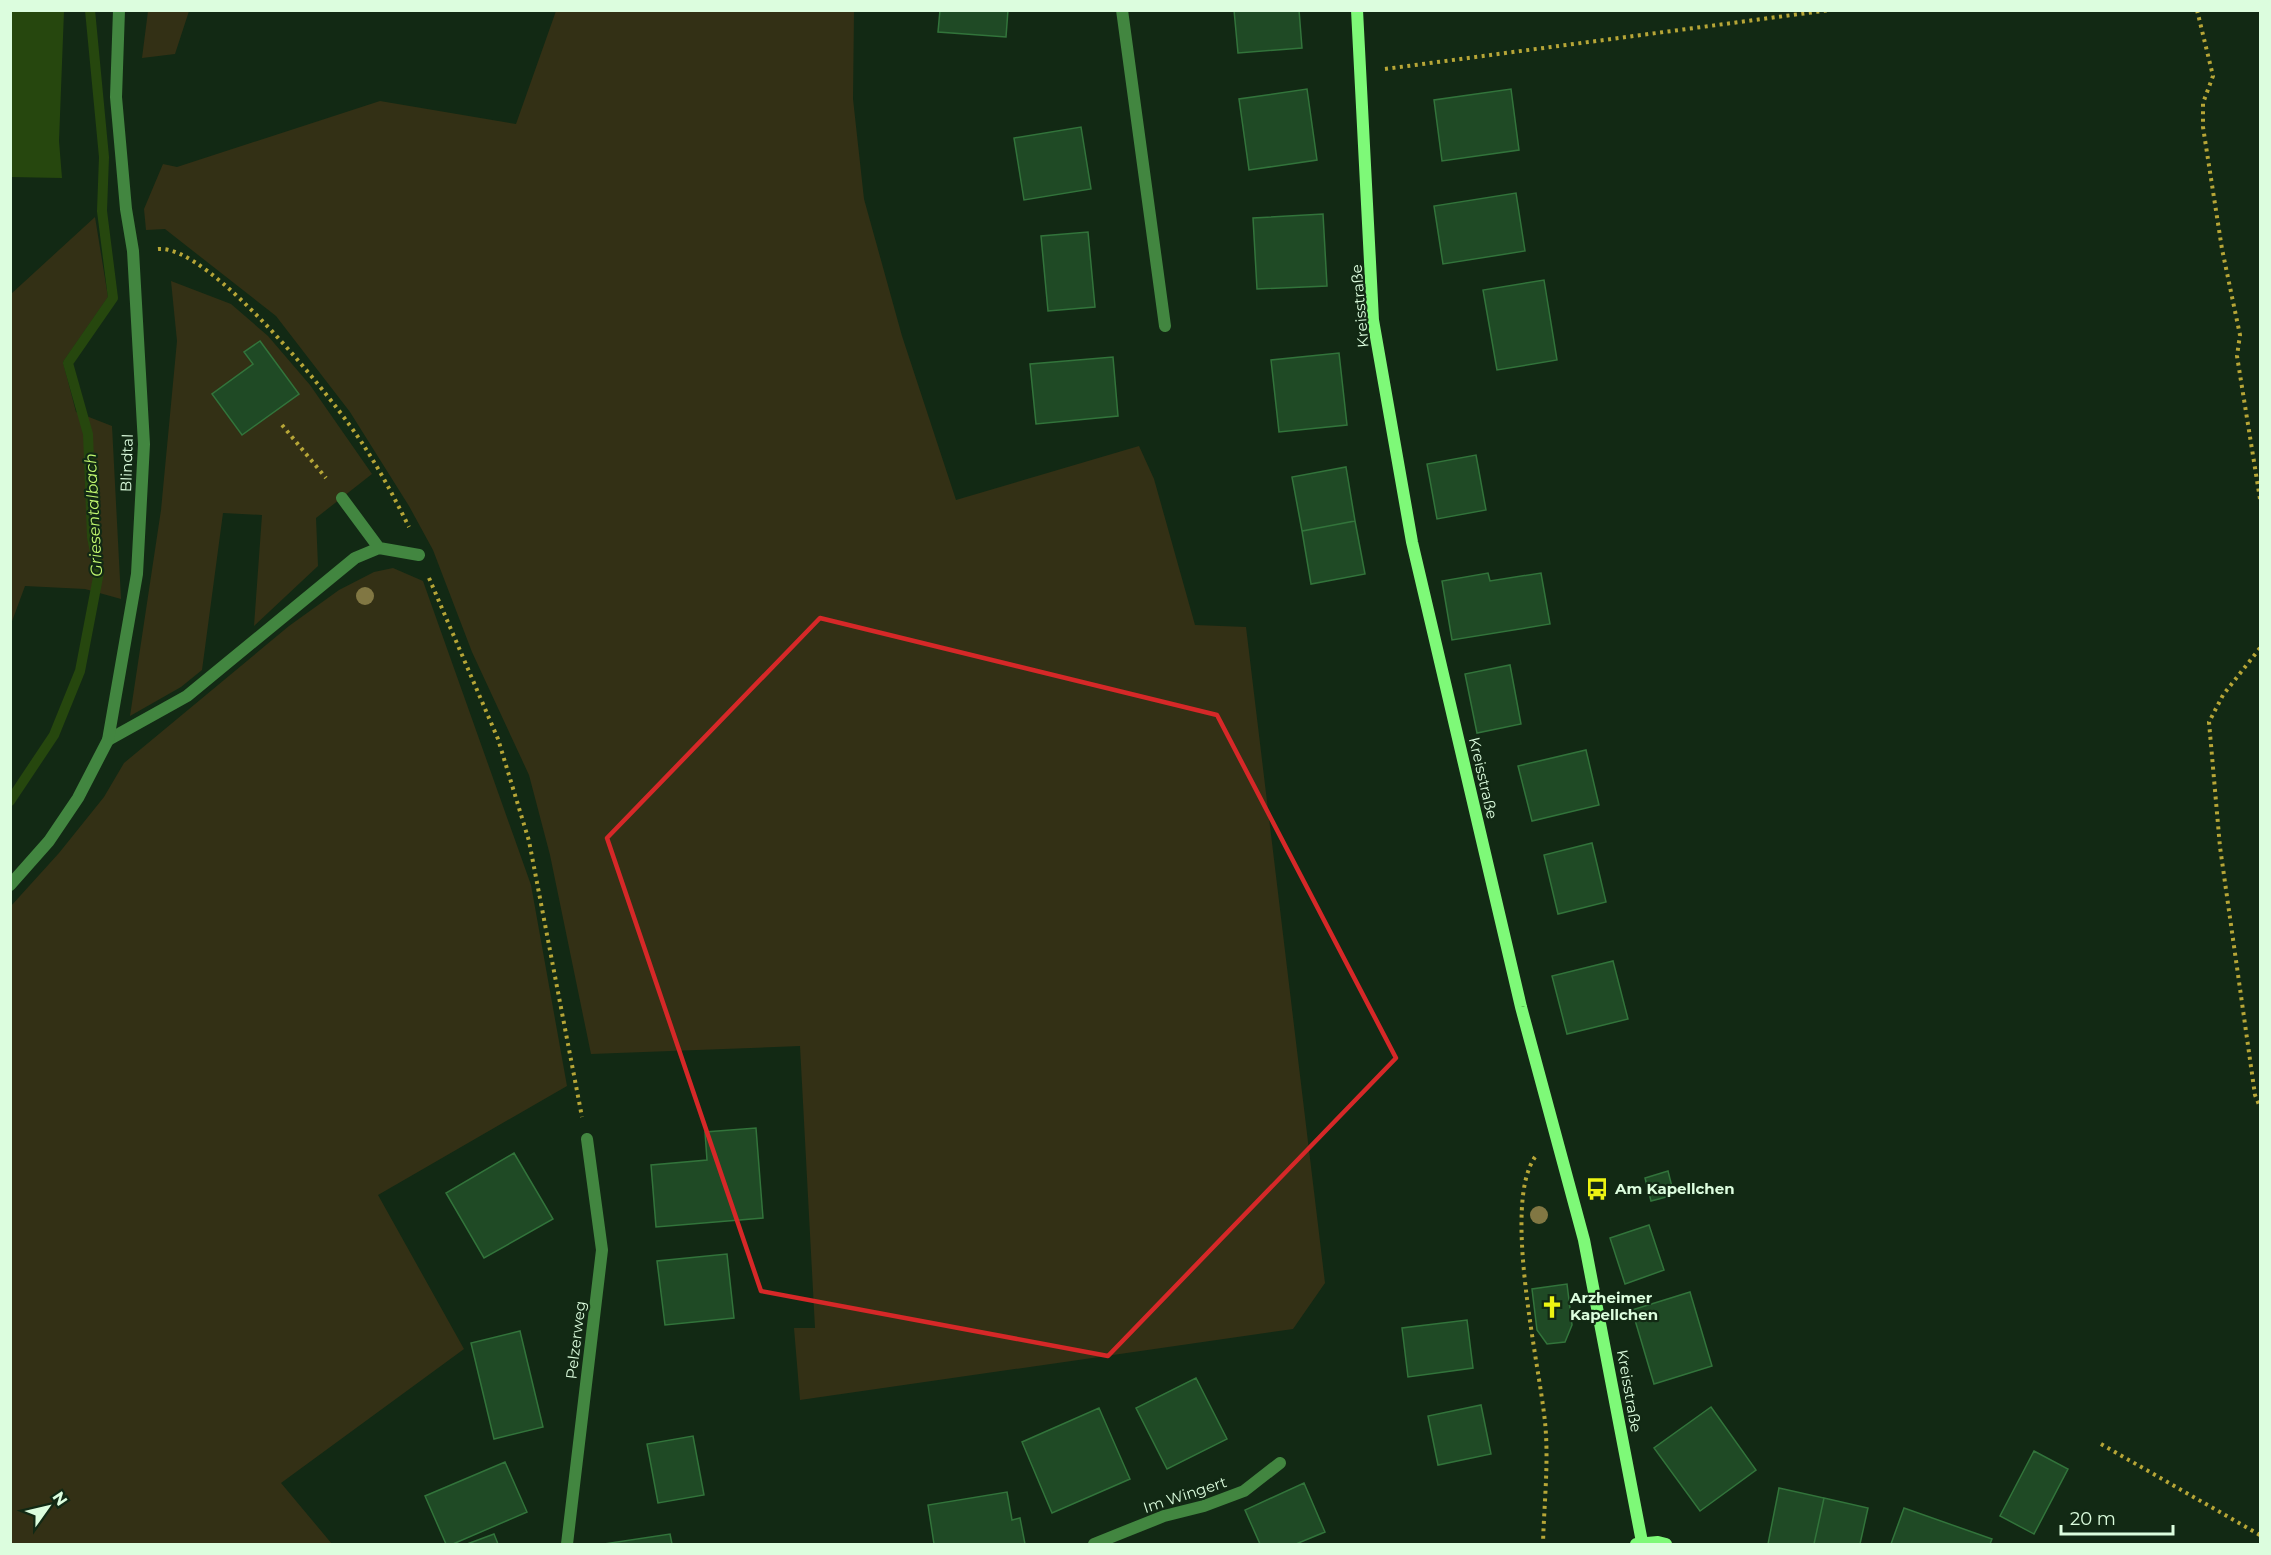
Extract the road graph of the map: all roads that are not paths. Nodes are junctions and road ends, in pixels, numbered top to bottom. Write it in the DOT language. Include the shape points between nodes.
graph roads {
  1 [pos="119,10"];
  2 [pos="1122,10"];
  3 [pos="1357,10"];
  4 [pos="1165,326"];
  5 [pos="342,498"];
  6 [pos="379,548"];
  7 [pos="419,555"];
  8 [pos="108,740"];
  9 [pos="10,885"];
  10 [pos="586,1139"];
  11 [pos="1280,1463"];
  12 [pos="1639,1543"];
  13 [pos="567,1545"];
  14 [pos="1094,1545"];
  15 [pos="1666,1545"];
  1 -- 8 [label="street, Blindtal" via="116,97 126,210 134,251 144,444 137,574"];
  2 -- 4 [label="street"];
  3 -- 12 [label="street, Kreisstraße" via="1373,320 1412,542 1521,1007 1584,1240"];
  5 -- 6 [label="street"];
  6 -- 7 [label="street"];
  6 -- 8 [label="street" via="355,558 187,696"];
  8 -- 9 [label="street, Blindtal" via="78,798 49,841"];
  10 -- 13 [label="street, Pelzerweg" via="602,1251"];
  11 -- 14 [label="street, Im Wingert" via="1244,1491 1164,1516"];
  12 -- 15 [label="street, Kreisstraße"];
}
